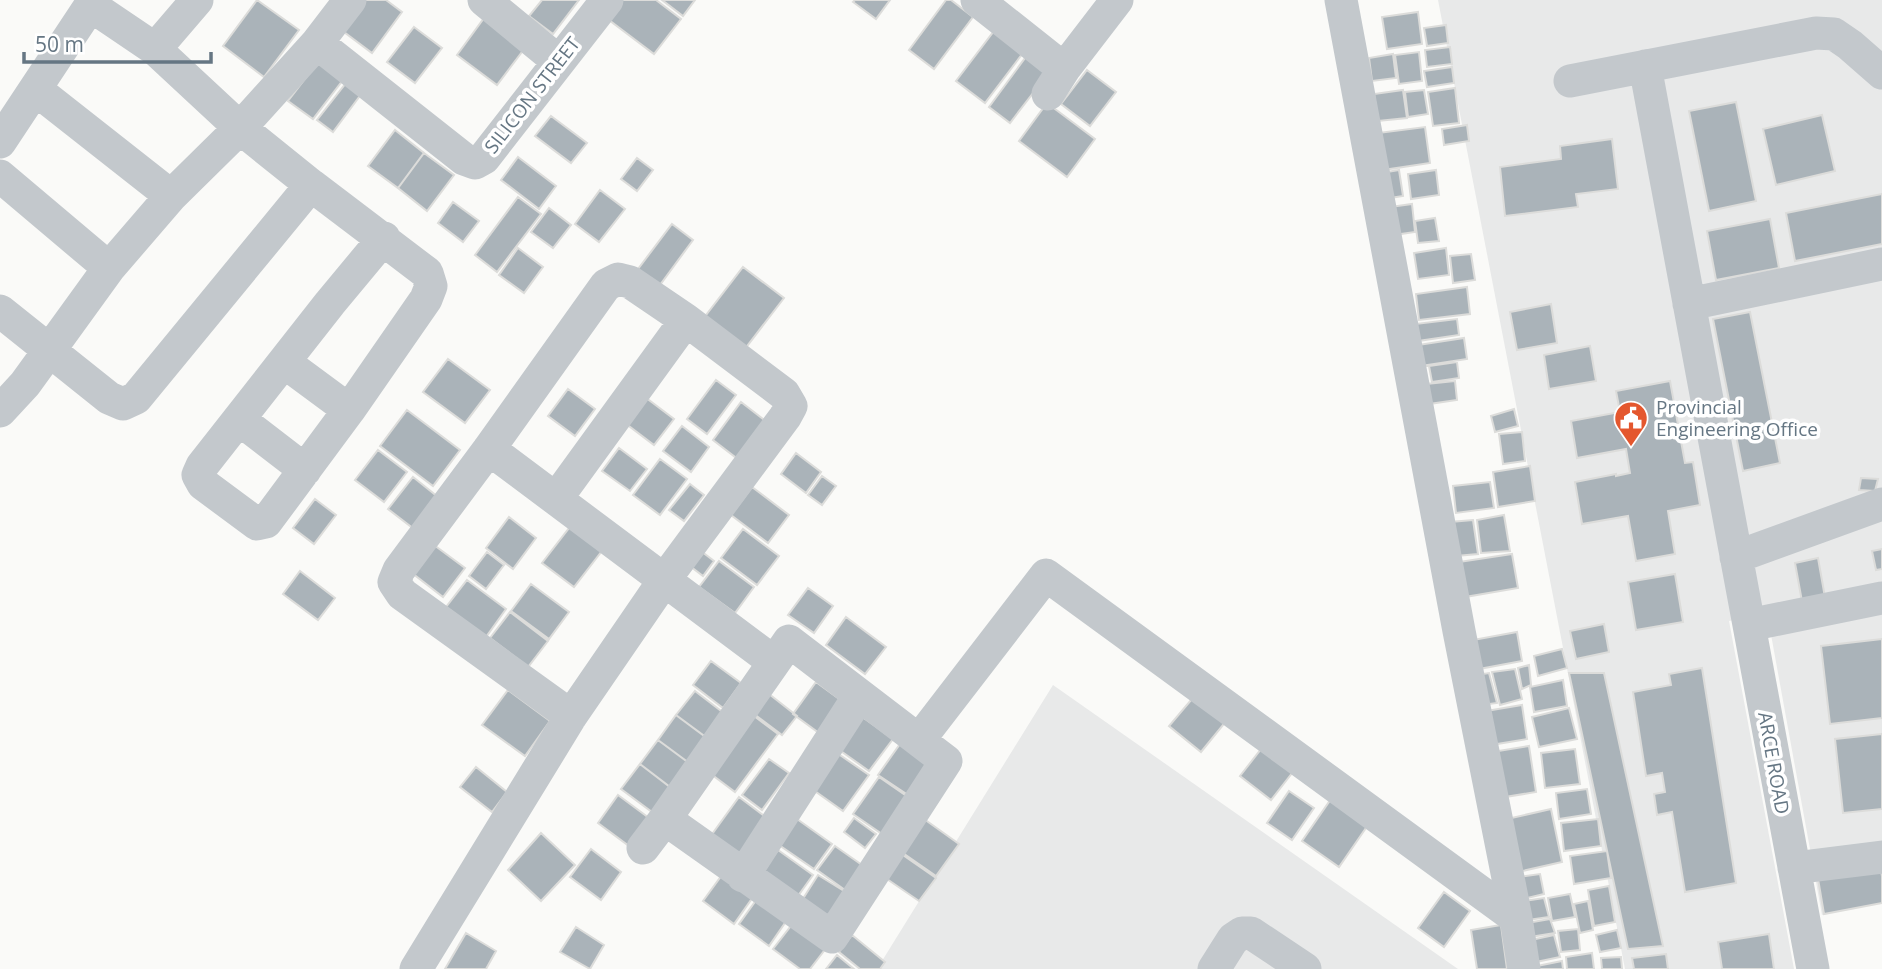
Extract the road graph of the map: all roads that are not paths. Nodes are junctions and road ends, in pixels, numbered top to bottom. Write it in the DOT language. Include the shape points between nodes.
graph roads {
  1 [pos="197,0"];
  2 [pos="350,0"];
  3 [pos="484,0"];
  4 [pos="607,0"];
  5 [pos="978,0"];
  6 [pos="1116,0"];
  7 [pos="1341,0"];
  8 [pos="92,3"];
  9 [pos="317,43"];
  10 [pos="155,49"];
  11 [pos="558,61"];
  12 [pos="1645,66"];
  13 [pos="1882,73"];
  14 [pos="1570,81"];
  15 [pos="35,89"];
  16 [pos="240,128"];
  17 [pos="0,142"];
  18 [pos="0,176"];
  19 [pos="311,185"];
  20 [pos="171,196"];
  21 [pos="384,238"];
  22 [pos="1882,264"];
  23 [pos="109,268"];
  24 [pos="1689,304"];
  25 [pos="0,311"];
  26 [pos="686,320"];
  27 [pos="49,351"];
  28 [pos="284,362"];
  29 [pos="349,410"];
  30 [pos="0,411"];
  31 [pos="240,419"];
  32 [pos="489,449"];
  33 [pos="305,470"];
  34 [pos="556,499"];
  35 [pos="1882,504"];
  36 [pos="1736,557"];
  37 [pos="665,579"];
  38 [pos="1882,598"];
  39 [pos="1749,625"];
  40 [pos="774,662"];
  41 [pos="859,696"];
  42 [pos="570,716"];
  43 [pos="919,740"];
  44 [pos="665,819"];
  45 [pos="643,848"];
  46 [pos="1882,857"];
  47 [pos="1794,868"];
  48 [pos="743,876"];
  49 [pos="1516,918"];
  50 [pos="416,969"];
  51 [pos="1214,969"];
  52 [pos="1305,969"];
  53 [pos="1524,969"];
  54 [pos="1813,969"];
  1 -- 10 [label="street"];
  2 -- 9 [label="street"];
  3 -- 11 [label="street"];
  4 -- 11 [label="street, SILICON STREET"];
  5 -- 6 [label="street" via="1056,81"];
  7 -- 49 [label="street"];
  8 -- 10 [label="street"];
  8 -- 15 [label="street"];
  9 -- 11 [label="street, SILICON STREET" via="475,163 484,158"];
  9 -- 16 [label="street"];
  10 -- 16 [label="street"];
  12 -- 13 [label="street" via="1816,33 1834,34"];
  12 -- 14 [label="street"];
  12 -- 24 [label="street, ARCE ROAD"];
  15 -- 17 [label="street"];
  15 -- 20 [label="street"];
  16 -- 19 [label="street"];
  16 -- 20 [label="street"];
  18 -- 23 [label="street"];
  19 -- 21 [label="street"];
  19 -- 27 [label="street" via="136,398 123,404 108,398"];
  20 -- 23 [label="street"];
  21 -- 28 [label="street"];
  21 -- 29 [label="street" via="427,272 432,286"];
  22 -- 24 [label="street"];
  23 -- 27 [label="street"];
  24 -- 36 [label="street, ARCE ROAD"];
  25 -- 27 [label="street"];
  26 -- 32 [label="street" via="630,282 618,279 606,285"];
  26 -- 34 [label="street"];
  26 -- 37 [label="street" via="784,394 791,406"];
  27 -- 30 [label="street"];
  28 -- 29 [label="street"];
  28 -- 31 [label="street"];
  29 -- 33 [label="street"];
  31 -- 33 [label="street"];
  31 -- 33 [label="street" via="202,466 198,475 203,484 257,524 266,522"];
  32 -- 34 [label="street"];
  32 -- 42 [label="street" via="398,570 394,582 401,594"];
  34 -- 37 [label="street"];
  35 -- 36 [label="street"];
  36 -- 39 [label="street, ARCE ROAD"];
  37 -- 40 [label="street"];
  37 -- 42 [label="street"];
  38 -- 39 [label="street"];
  39 -- 47 [label="street, ARCE ROAD"];
  40 -- 41 [label="street" via="789,641"];
  40 -- 44 [label="street"];
  41 -- 43 [label="street"];
  41 -- 48 [label="street"];
  42 -- 50 [label="street"];
  43 -- 48 [label="street" via="946,761 832,937"];
  43 -- 49 [label="street" via="1046,575"];
  44 -- 45 [label="street"];
  44 -- 48 [label="street"];
  46 -- 47 [label="street"];
  47 -- 54 [label="street, ARCE ROAD"];
  49 -- 53 [label="street"];
  51 -- 52 [label="street" via="1233,939 1251,933"];
}
